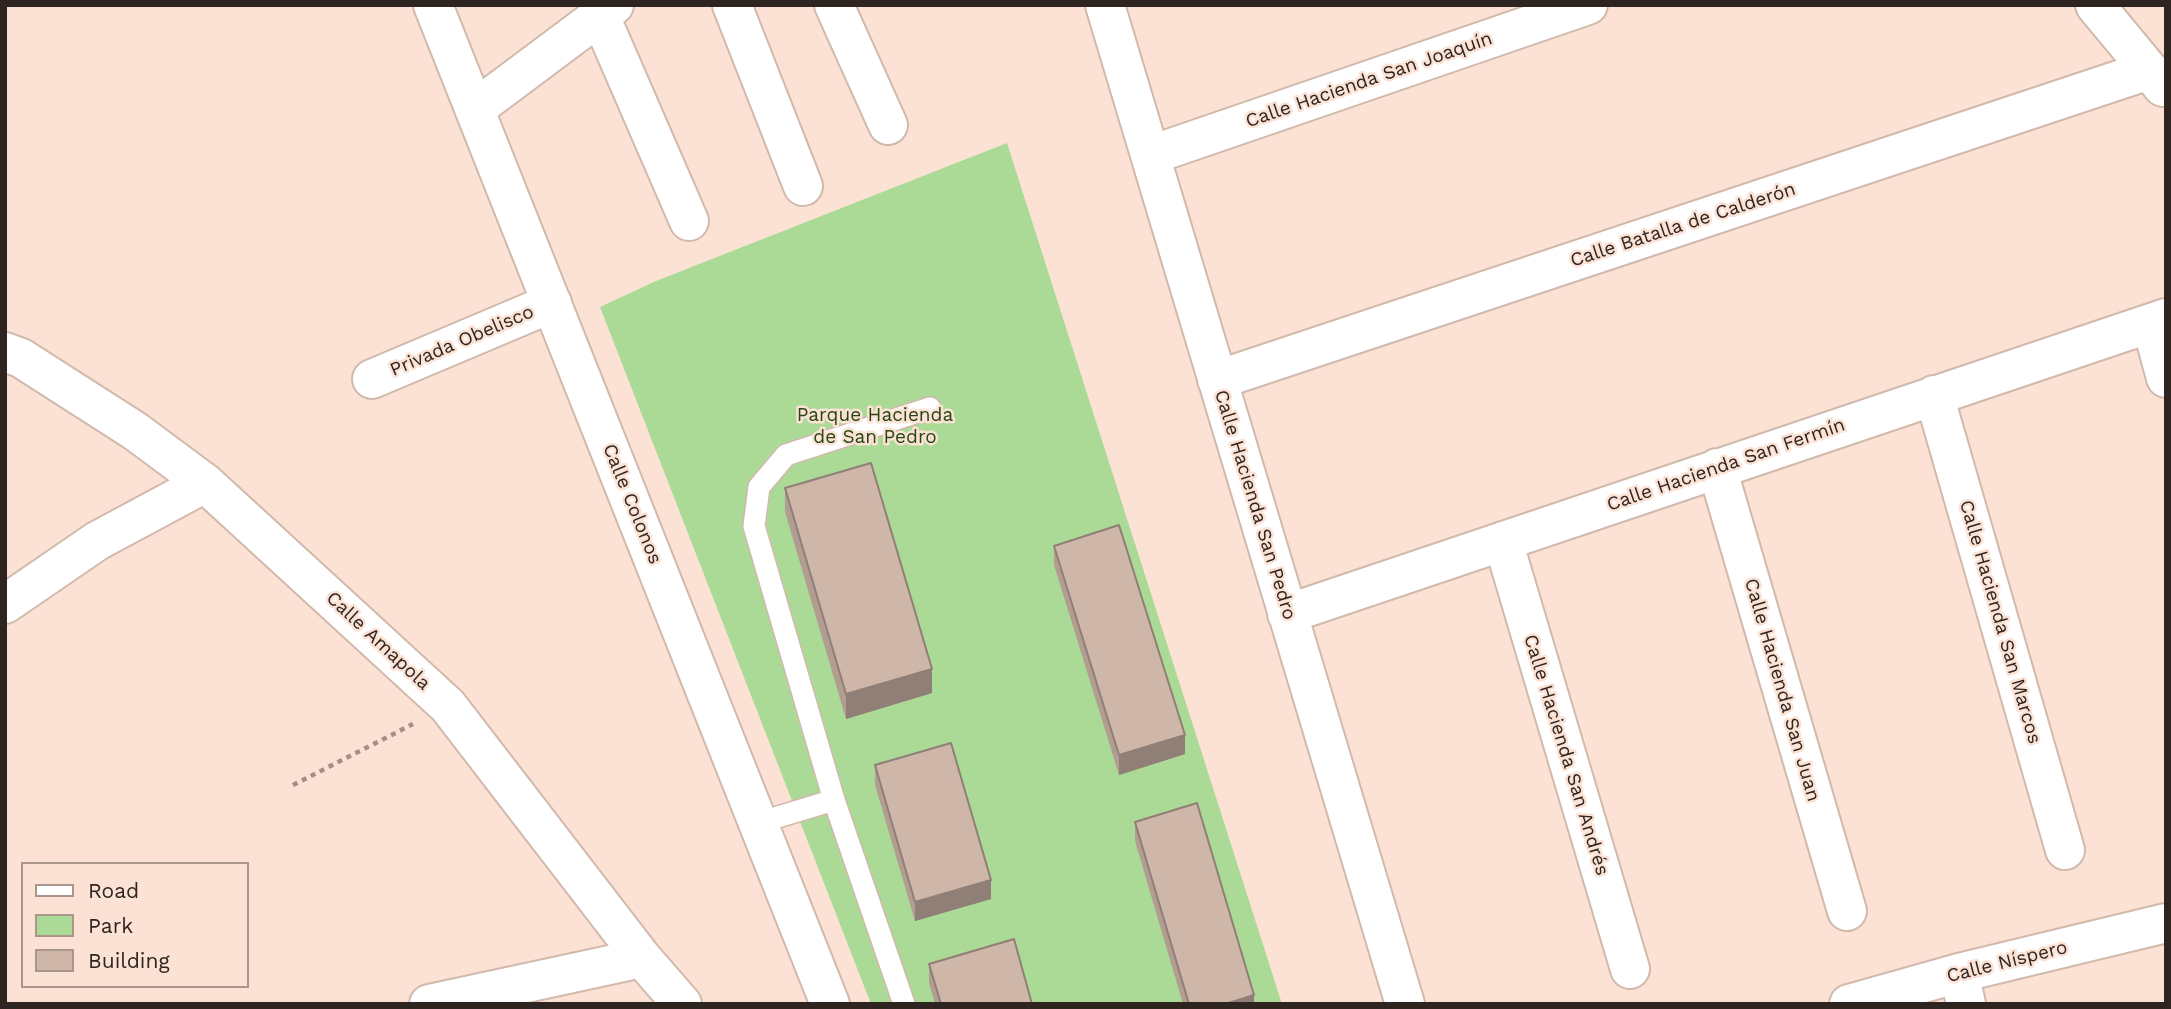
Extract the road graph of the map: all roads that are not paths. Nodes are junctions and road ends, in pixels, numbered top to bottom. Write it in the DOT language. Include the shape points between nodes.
graph roads {
  1 [pos="433,5"];
  2 [pos="732,5"];
  3 [pos="834,5"];
  4 [pos="1105,5"];
  5 [pos="1588,5"];
  6 [pos="2095,5"];
  7 [pos="607,11"];
  8 [pos="2157,81"];
  9 [pos="475,109"];
  10 [pos="888,125"];
  11 [pos="1151,155"];
  12 [pos="803,186"];
  13 [pos="690,221"];
  14 [pos="552,303"];
  15 [pos="2158,320"];
  16 [pos="5,352"];
  17 [pos="2166,378"];
  18 [pos="372,379"];
  19 [pos="1217,380"];
  20 [pos="1934,395"];
  21 [pos="930,408"];
  22 [pos="1717,468"];
  23 [pos="205,483"];
  24 [pos="1503,541"];
  25 [pos="5,604"];
  26 [pos="1287,614"];
  27 [pos="834,800"];
  28 [pos="758,823"];
  29 [pos="2065,850"];
  30 [pos="1847,911"];
  31 [pos="2166,923"];
  32 [pos="642,958"];
  33 [pos="1630,969"];
  34 [pos="1963,988"];
  35 [pos="429,1004"];
  36 [pos="682,1004"];
  37 [pos="830,1004"];
  38 [pos="904,1004"];
  39 [pos="1405,1004"];
  40 [pos="1849,1004"];
  1 -- 9 [label="street, Calle Colonos"];
  2 -- 12 [label="street"];
  3 -- 10 [label="street"];
  4 -- 11 [label="street, Calle Hacienda San Pedro"];
  5 -- 11 [label="street, Calle Hacienda San Joaquín"];
  6 -- 8 [label="street"];
  7 -- 9 [label="street"];
  7 -- 13 [label="street"];
  8 -- 19 [label="street, Calle Batalla de Calderón"];
  9 -- 14 [label="street, Calle Colonos"];
  11 -- 19 [label="street, Calle Hacienda San Pedro"];
  14 -- 18 [label="street, Privada Obelisco"];
  14 -- 28 [label="street, Calle Colonos"];
  15 -- 17 [label="street"];
  15 -- 20 [label="street, Calle Hacienda San Fermín"];
  16 -- 23 [label="street, Calle Amapola" via="135,431"];
  19 -- 26 [label="street, Calle Hacienda San Pedro"];
  20 -- 22 [label="street, Calle Hacienda San Fermín"];
  20 -- 29 [label="street, Calle Hacienda San Marcos"];
  21 -- 27 [label="lane" via="786,455 759,487 754,526"];
  22 -- 24 [label="street, Calle Hacienda San Fermín"];
  22 -- 30 [label="street, Calle Hacienda San Juan"];
  23 -- 25 [label="street" via="97,541"];
  23 -- 32 [label="street, Calle Amapola" via="448,706"];
  24 -- 26 [label="street, Calle Hacienda San Fermín"];
  24 -- 33 [label="street, Calle Hacienda San Andrés"];
  26 -- 39 [label="street, Calle Hacienda San Pedro"];
  27 -- 28 [label="lane"];
  27 -- 38 [label="lane"];
  28 -- 37 [label="street, Calle Colonos"];
  31 -- 34 [label="street, Calle Níspero"];
  32 -- 35 [label="street"];
  32 -- 36 [label="street, Calle Amapola"];
  34 -- 40 [label="street, Calle Níspero"];
}
